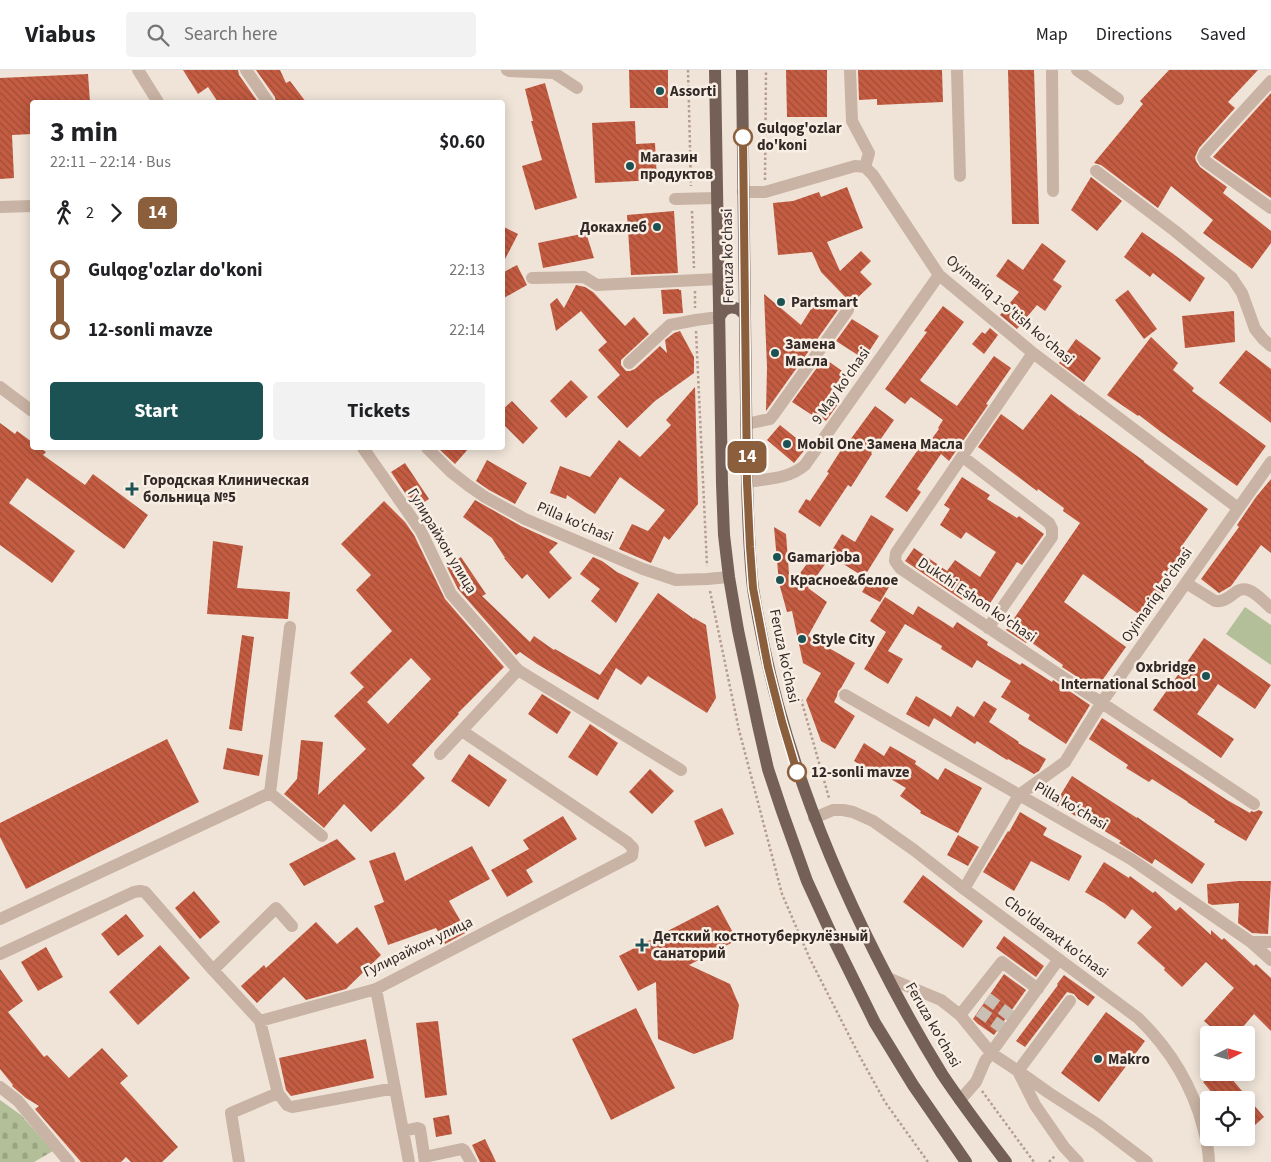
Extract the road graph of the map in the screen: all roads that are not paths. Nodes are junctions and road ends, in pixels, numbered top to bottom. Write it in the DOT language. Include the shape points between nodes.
graph roads {
  1 [pos="138,70"];
  2 [pos="246,70"];
  3 [pos="508,70"];
  4 [pos="715,70"];
  5 [pos="742,70"];
  6 [pos="850,70"];
  7 [pos="957,70"];
  8 [pos="1052,70"];
  9 [pos="1077,70"];
  10 [pos="1271,81"];
  11 [pos="578,88"];
  12 [pos="1118,99"];
  13 [pos="157,100"];
  14 [pos="267,100"];
  15 [pos="865,167"];
  16 [pos="1096,171"];
  17 [pos="960,176"];
  18 [pos="1053,191"];
  19 [pos="743,192"];
  20 [pos="717,198"];
  21 [pos="675,199"];
  22 [pos="30,206"];
  23 [pos="0,208"];
  24 [pos="1271,208"];
  25 [pos="939,275"];
  26 [pos="532,278"];
  27 [pos="718,279"];
  28 [pos="848,310"];
  29 [pos="745,315"];
  30 [pos="719,317"];
  31 [pos="1271,346"];
  32 [pos="1033,353"];
  33 [pos="629,363"];
  34 [pos="0,387"];
  35 [pos="30,410"];
  36 [pos="746,424"];
  37 [pos="364,450"];
  38 [pos="429,450"];
  39 [pos="963,457"];
  40 [pos="1271,462"];
  41 [pos="747,482"];
  42 [pos="1238,508"];
  43 [pos="729,577"];
  44 [pos="1186,583"];
  45 [pos="1271,608"];
  46 [pos="290,627"];
  47 [pos="988,628"];
  48 [pos="518,670"];
  49 [pos="845,695"];
  50 [pos="1102,702"];
  51 [pos="462,731"];
  52 [pos="440,754"];
  53 [pos="681,770"];
  54 [pos="270,793"];
  55 [pos="1019,795"];
  56 [pos="1254,804"];
  57 [pos="814,818"];
  58 [pos="322,836"];
  59 [pos="964,889"];
  60 [pos="0,919"];
  61 [pos="292,926"];
  62 [pos="1251,942"];
  63 [pos="1271,942"];
  64 [pos="0,954"];
  65 [pos="1059,960"];
  66 [pos="1271,960"];
  67 [pos="214,970"];
  68 [pos="888,978"];
  69 [pos="376,989"];
  70 [pos="1038,989"];
  71 [pos="1070,1001"];
  72 [pos="960,1015"];
  73 [pos="260,1021"];
  74 [pos="991,1052"];
  75 [pos="1018,1071"];
  76 [pos="0,1088"];
  77 [pos="395,1088"];
  78 [pos="278,1093"];
  79 [pos="960,1100"];
  80 [pos="403,1131"];
  81 [pos="425,1159"];
  82 [pos="1140,1160"];
  83 [pos="68,1162"];
  84 [pos="239,1162"];
  85 [pos="409,1162"];
  86 [pos="471,1162"];
  87 [pos="966,1162"];
  88 [pos="1006,1162"];
  89 [pos="1078,1162"];
  90 [pos="1209,1162"];
  1 -- 13 [label="street"];
  2 -- 14 [label="street"];
  3 -- 11 [label="street" via="554,73"];
  4 -- 20 [label="main road, Feruza ko'chasi"];
  5 -- 19 [label="main road, Feruza ko'chasi"];
  6 -- 15 [label="street" via="852,121 869,153"];
  7 -- 17 [label="street"];
  8 -- 18 [label="street"];
  9 -- 12 [label="street"];
  10 -- 24 [label="street" via="1203,156 1205,161"];
  15 -- 19 [label="street" via="855,166 765,192"];
  15 -- 25 [label="street, Oyimariq 1-o'tish ko'chasi"];
  16 -- 31 [label="street" via="1232,278 1242,293 1255,329"];
  19 -- 29 [label="main road, Feruza ko'chasi"];
  20 -- 21 [label="street"];
  20 -- 27 [label="main road, Feruza ko'chasi"];
  22 -- 23 [label="street"];
  25 -- 32 [label="street, Oyimariq 1-o'tish ko'chasi"];
  25 -- 41 [label="street, 9 May ko'chasi" via="805,466 788,475"];
  26 -- 27 [label="street" via="584,277 597,285"];
  27 -- 30 [label="main road, Feruza ko'chasi"];
  28 -- 36 [label="street" via="774,414"];
  29 -- 30 [label="main road" via="731,307"];
  29 -- 36 [label="main road, Feruza ko'chasi"];
  30 -- 33 [label="street" via="670,325"];
  30 -- 43 [label="main road, Feruza ko'chasi" via="722,484"];
  32 -- 39 [label="street, Dukchi Eshon ko'chasi"];
  32 -- 42 [label="street, Oyimariq 1-o'tish ko'chasi"];
  34 -- 35 [label="street"];
  36 -- 41 [label="main road, Feruza ko'chasi"];
  37 -- 48 [label="street, Гулирайхон улица" via="421,531 451,594"];
  38 -- 43 [label="street, Pilla ko'chasi" via="451,472 485,497 525,519 643,569 676,580"];
  39 -- 47 [label="street" via="1049,523 1052,529 1052,537"];
  39 -- 47 [label="street, Dukchi Eshon ko'chasi" via="896,553 895,561 900,568"];
  40 -- 42 [label="street, Oyimariq ko'chasi"];
  41 -- 57 [label="main road, Feruza ko'chasi" via="753,588 758,618 782,722"];
  42 -- 44 [label="street, Oyimariq ko'chasi"];
  43 -- 87 [label="main road, Feruza ko'chasi" via="768,769 807,881 875,1023"];
  44 -- 45 [label="street" via="1220,602 1245,588"];
  44 -- 50 [label="street, Oyimariq ko'chasi"];
  46 -- 54 [label="street"];
  47 -- 50 [label="street, Dukchi Eshon ko'chasi"];
  48 -- 51 [label="street"];
  48 -- 53 [label="street, Гулирайхон улица"];
  49 -- 55 [label="street, Pilla ko‘chasi"];
  50 -- 55 [label="street, Oyimariq ko'chasi" via="1064,762"];
  50 -- 56 [label="street, Dukchi Eshon ko'chasi"];
  51 -- 52 [label="street"];
  51 -- 69 [label="street, Гулирайхон улица" via="627,842 634,848 632,856"];
  54 -- 58 [label="street"];
  54 -- 60 [label="street"];
  55 -- 59 [label="street, Oyimariq ko'chasi"];
  55 -- 62 [label="street, Pilla ko‘chasi" via="1130,859"];
  57 -- 59 [label="street, Cho'ldaraxt ko'chasi" via="833,810 843,810 873,821"];
  57 -- 68 [label="main road, Feruza ko'chasi" via="860,924"];
  59 -- 65 [label="street, Cho'ldaraxt ko'chasi"];
  61 -- 67 [label="street" via="276,908"];
  62 -- 63 [label="street"];
  62 -- 66 [label="street, Pilla ko‘chasi"];
  64 -- 67 [label="street" via="140,891 145,892"];
  65 -- 70 [label="street"];
  65 -- 90 [label="street, Cho'ldaraxt ko'chasi" via="1138,1018 1166,1048 1179,1068 1199,1113"];
  67 -- 73 [label="street"];
  68 -- 72 [label="street" via="941,1000"];
  68 -- 79 [label="main road, Feruza ko'chasi"];
  69 -- 73 [label="street, Гулирайхон улица"];
  69 -- 77 [label="street"];
  70 -- 72 [label="street" via="1002,962 974,1007"];
  70 -- 74 [label="street" via="1013,1018"];
  71 -- 75 [label="street"];
  72 -- 74 [label="street"];
  73 -- 78 [label="street"];
  74 -- 75 [label="street"];
  74 -- 79 [label="street" via="976,1082"];
  75 -- 82 [label="street" via="1097,1124"];
  75 -- 89 [label="street" via="1035,1105"];
  76 -- 83 [label="street" via="18,1102"];
  77 -- 78 [label="street" via="292,1107"];
  77 -- 80 [label="street"];
  78 -- 84 [label="street" via="231,1113"];
  79 -- 88 [label="main road, Feruza ko'chasi"];
  80 -- 81 [label="street" via="420,1129"];
  80 -- 85 [label="street"];
  81 -- 86 [label="street" via="462,1149"];
}
